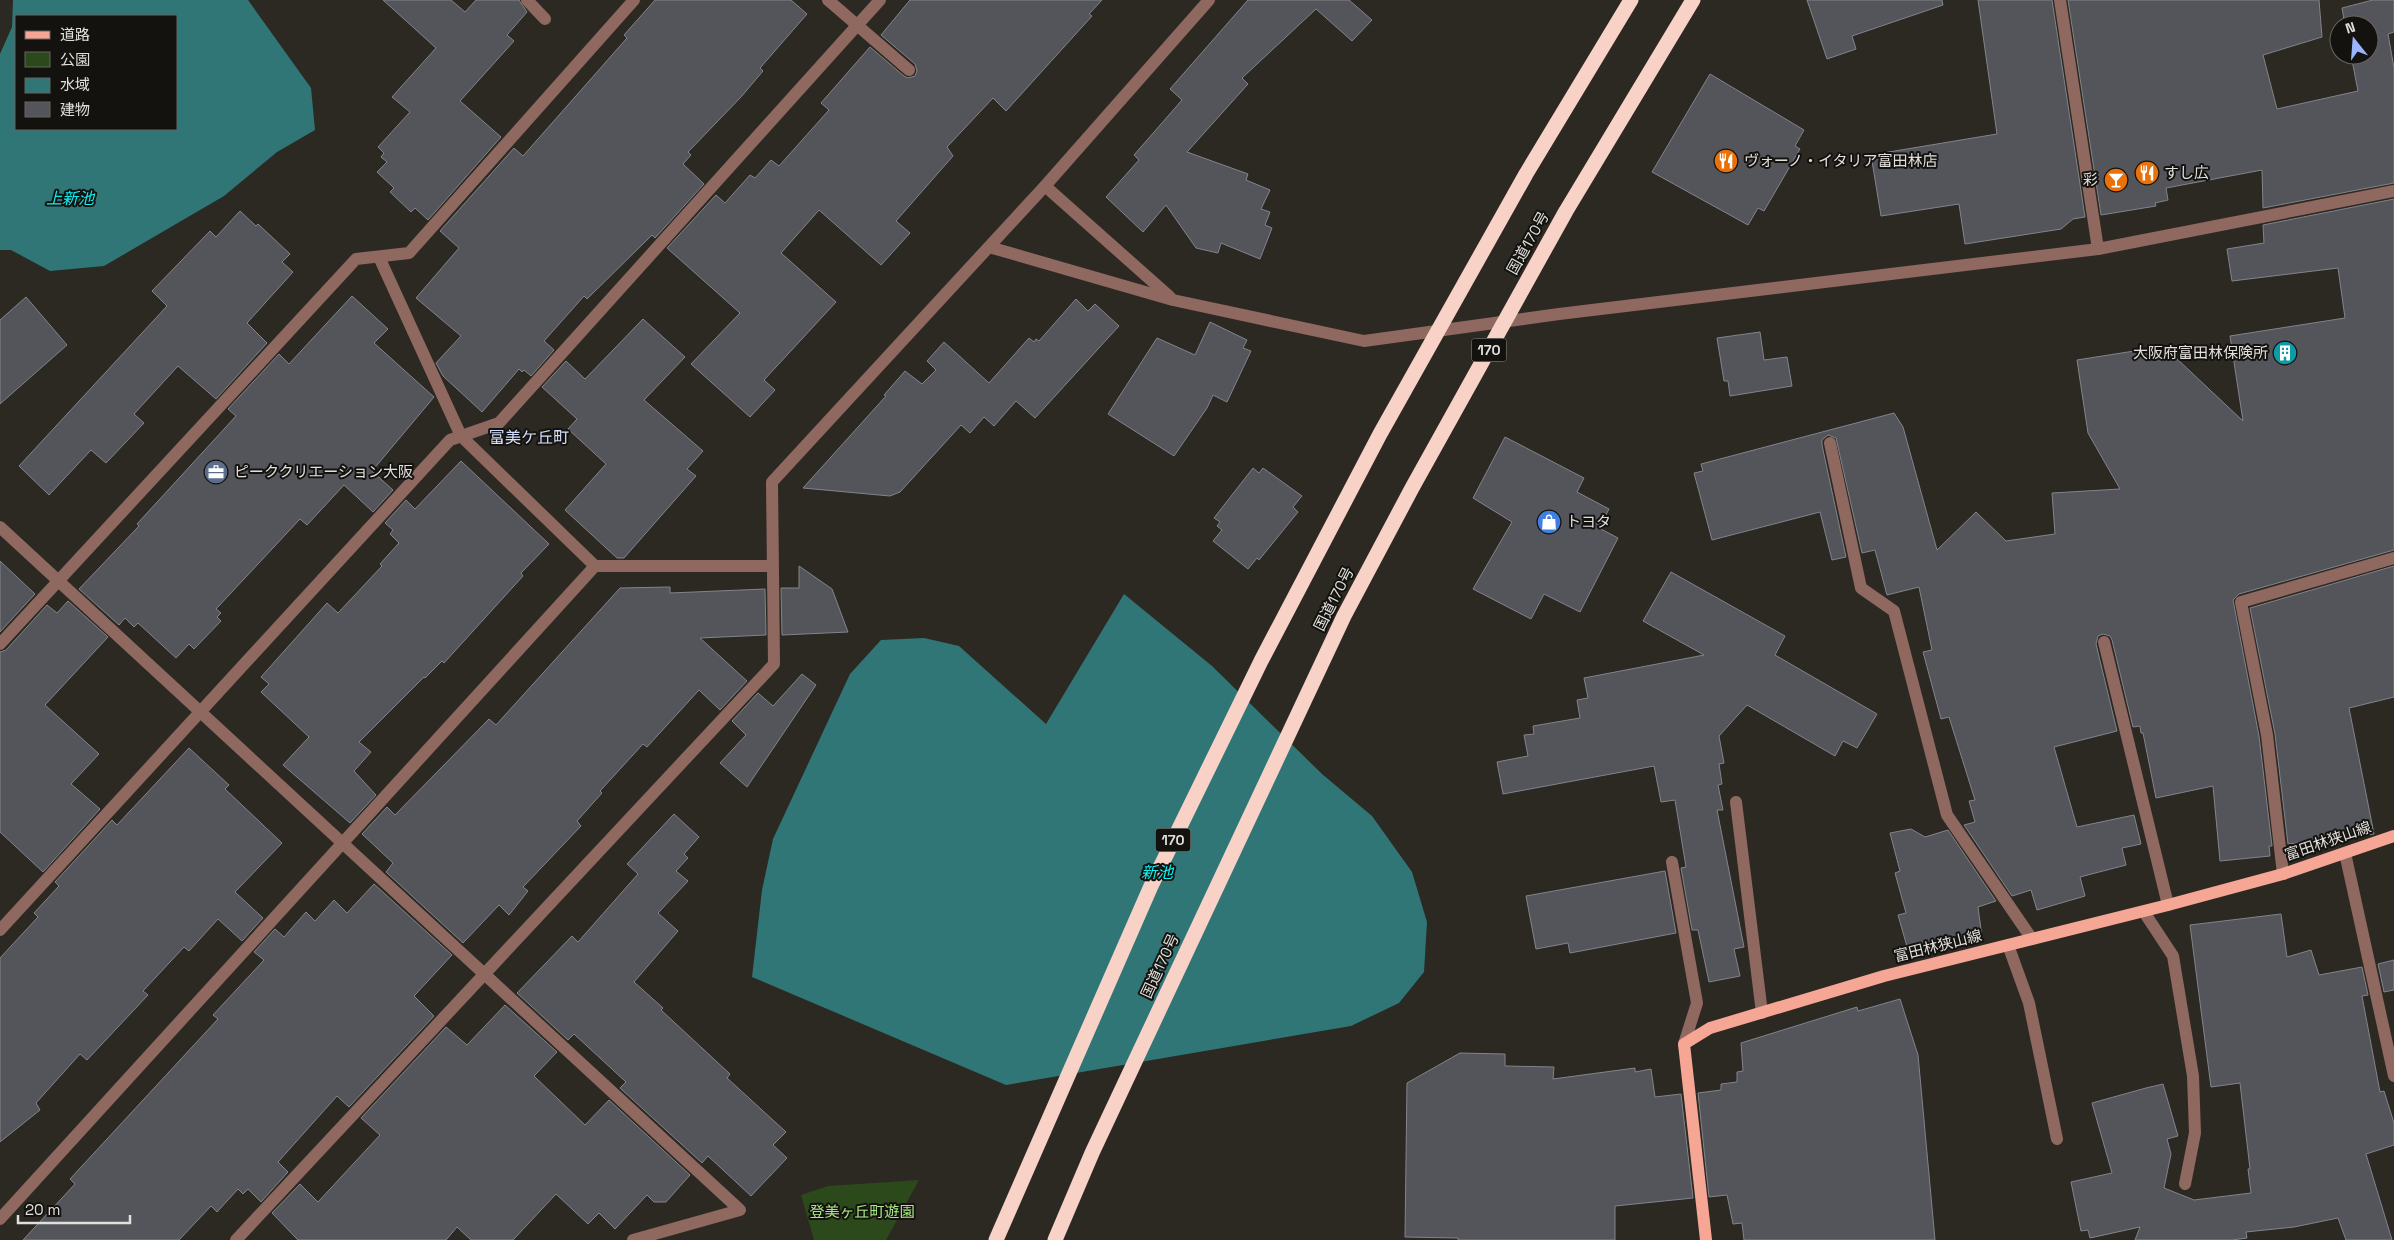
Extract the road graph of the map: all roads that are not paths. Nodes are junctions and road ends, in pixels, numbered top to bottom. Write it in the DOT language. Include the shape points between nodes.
graph roads {
  1 [pos="526,0"];
  2 [pos="634,0"];
  3 [pos="828,0"];
  4 [pos="880,0"];
  5 [pos="1208,0"];
  6 [pos="1631,0"];
  7 [pos="1693,0"];
  8 [pos="2060,0"];
  9 [pos="545,19"];
  10 [pos="857,25"];
  11 [pos="909,70"];
  12 [pos="1045,186"];
  13 [pos="2394,191"];
  14 [pos="989,247"];
  15 [pos="2098,249"];
  16 [pos="379,256"];
  17 [pos="1173,300"];
  18 [pos="1504,322"];
  19 [pos="1438,331"];
  20 [pos="461,436"];
  21 [pos="1830,443"];
  22 [pos="0,527"];
  23 [pos="2394,558"];
  24 [pos="595,566"];
  25 [pos="772,566"];
  26 [pos="58,581"];
  27 [pos="2104,642"];
  28 [pos="0,644"];
  29 [pos="200,712"];
  30 [pos="1736,802"];
  31 [pos="2394,836"];
  32 [pos="343,844"];
  33 [pos="2345,853"];
  34 [pos="1672,862"];
  35 [pos="2283,874"];
  36 [pos="2168,906"];
  37 [pos="2144,912"];
  38 [pos="0,930"];
  39 [pos="2032,939"];
  40 [pos="2008,945"];
  41 [pos="484,974"];
  42 [pos="1762,1013"];
  43 [pos="1684,1044"];
  44 [pos="2394,1076"];
  45 [pos="2057,1139"];
  46 [pos="2185,1184"];
  47 [pos="0,1219"];
  48 [pos="236,1240"];
  49 [pos="633,1240"];
  50 [pos="996,1240"];
  51 [pos="1056,1240"];
  52 [pos="1706,1240"];
  1 -- 9 [label="street"];
  2 -- 16 [label="street" via="409,253"];
  3 -- 10 [label="street"];
  4 -- 10 [label="street"];
  5 -- 12 [label="street"];
  6 -- 19 [label="highway, 170" via="1526,174"];
  7 -- 18 [label="highway, 国道170号 / 170" via="1566,211"];
  8 -- 15 [label="street"];
  10 -- 11 [label="street"];
  10 -- 20 [label="street" via="499,423"];
  12 -- 14 [label="street"];
  12 -- 17 [label="street"];
  13 -- 15 [label="street"];
  14 -- 17 [label="street"];
  14 -- 25 [label="street" via="772,482"];
  15 -- 18 [label="street"];
  16 -- 20 [label="street"];
  16 -- 26 [label="street" via="356,259"];
  17 -- 19 [label="street" via="1364,342"];
  18 -- 19 [label="street"];
  18 -- 51 [label="highway, 国道170号 / 170" via="1344,616 1092,1153"];
  19 -- 50 [label="highway, 170" via="1261,661 1151,886"];
  20 -- 24 [label="street"];
  20 -- 29 [label="street" via="450,440"];
  21 -- 39 [label="street" via="1861,588 1894,611 1947,815"];
  22 -- 26 [label="street"];
  23 -- 35 [label="street" via="2241,602 2267,735"];
  24 -- 25 [label="street"];
  24 -- 32 [label="street"];
  25 -- 41 [label="street" via="774,664"];
  26 -- 28 [label="street"];
  26 -- 29 [label="street"];
  27 -- 36 [label="street"];
  29 -- 32 [label="street"];
  29 -- 38 [label="street"];
  30 -- 42 [label="street"];
  31 -- 33 [label="main road, 富田林狭山線"];
  32 -- 41 [label="street"];
  32 -- 47 [label="street"];
  33 -- 35 [label="main road, 富田林狭山線"];
  33 -- 44 [label="street"];
  34 -- 43 [label="street" via="1697,1003"];
  35 -- 36 [label="main road, 富田林狭山線"];
  36 -- 37 [label="main road, 富田林狭山線"];
  37 -- 39 [label="main road, 富田林狭山線"];
  37 -- 46 [label="street" via="2173,956 2193,1076 2195,1133"];
  39 -- 40 [label="main road, 富田林狭山線"];
  40 -- 42 [label="main road, 富田林狭山線" via="1884,976"];
  40 -- 45 [label="street" via="2029,1003"];
  41 -- 48 [label="street"];
  41 -- 49 [label="street" via="740,1210"];
  42 -- 43 [label="main road, 富田林狭山線" via="1710,1028"];
  43 -- 52 [label="main road"];
}
